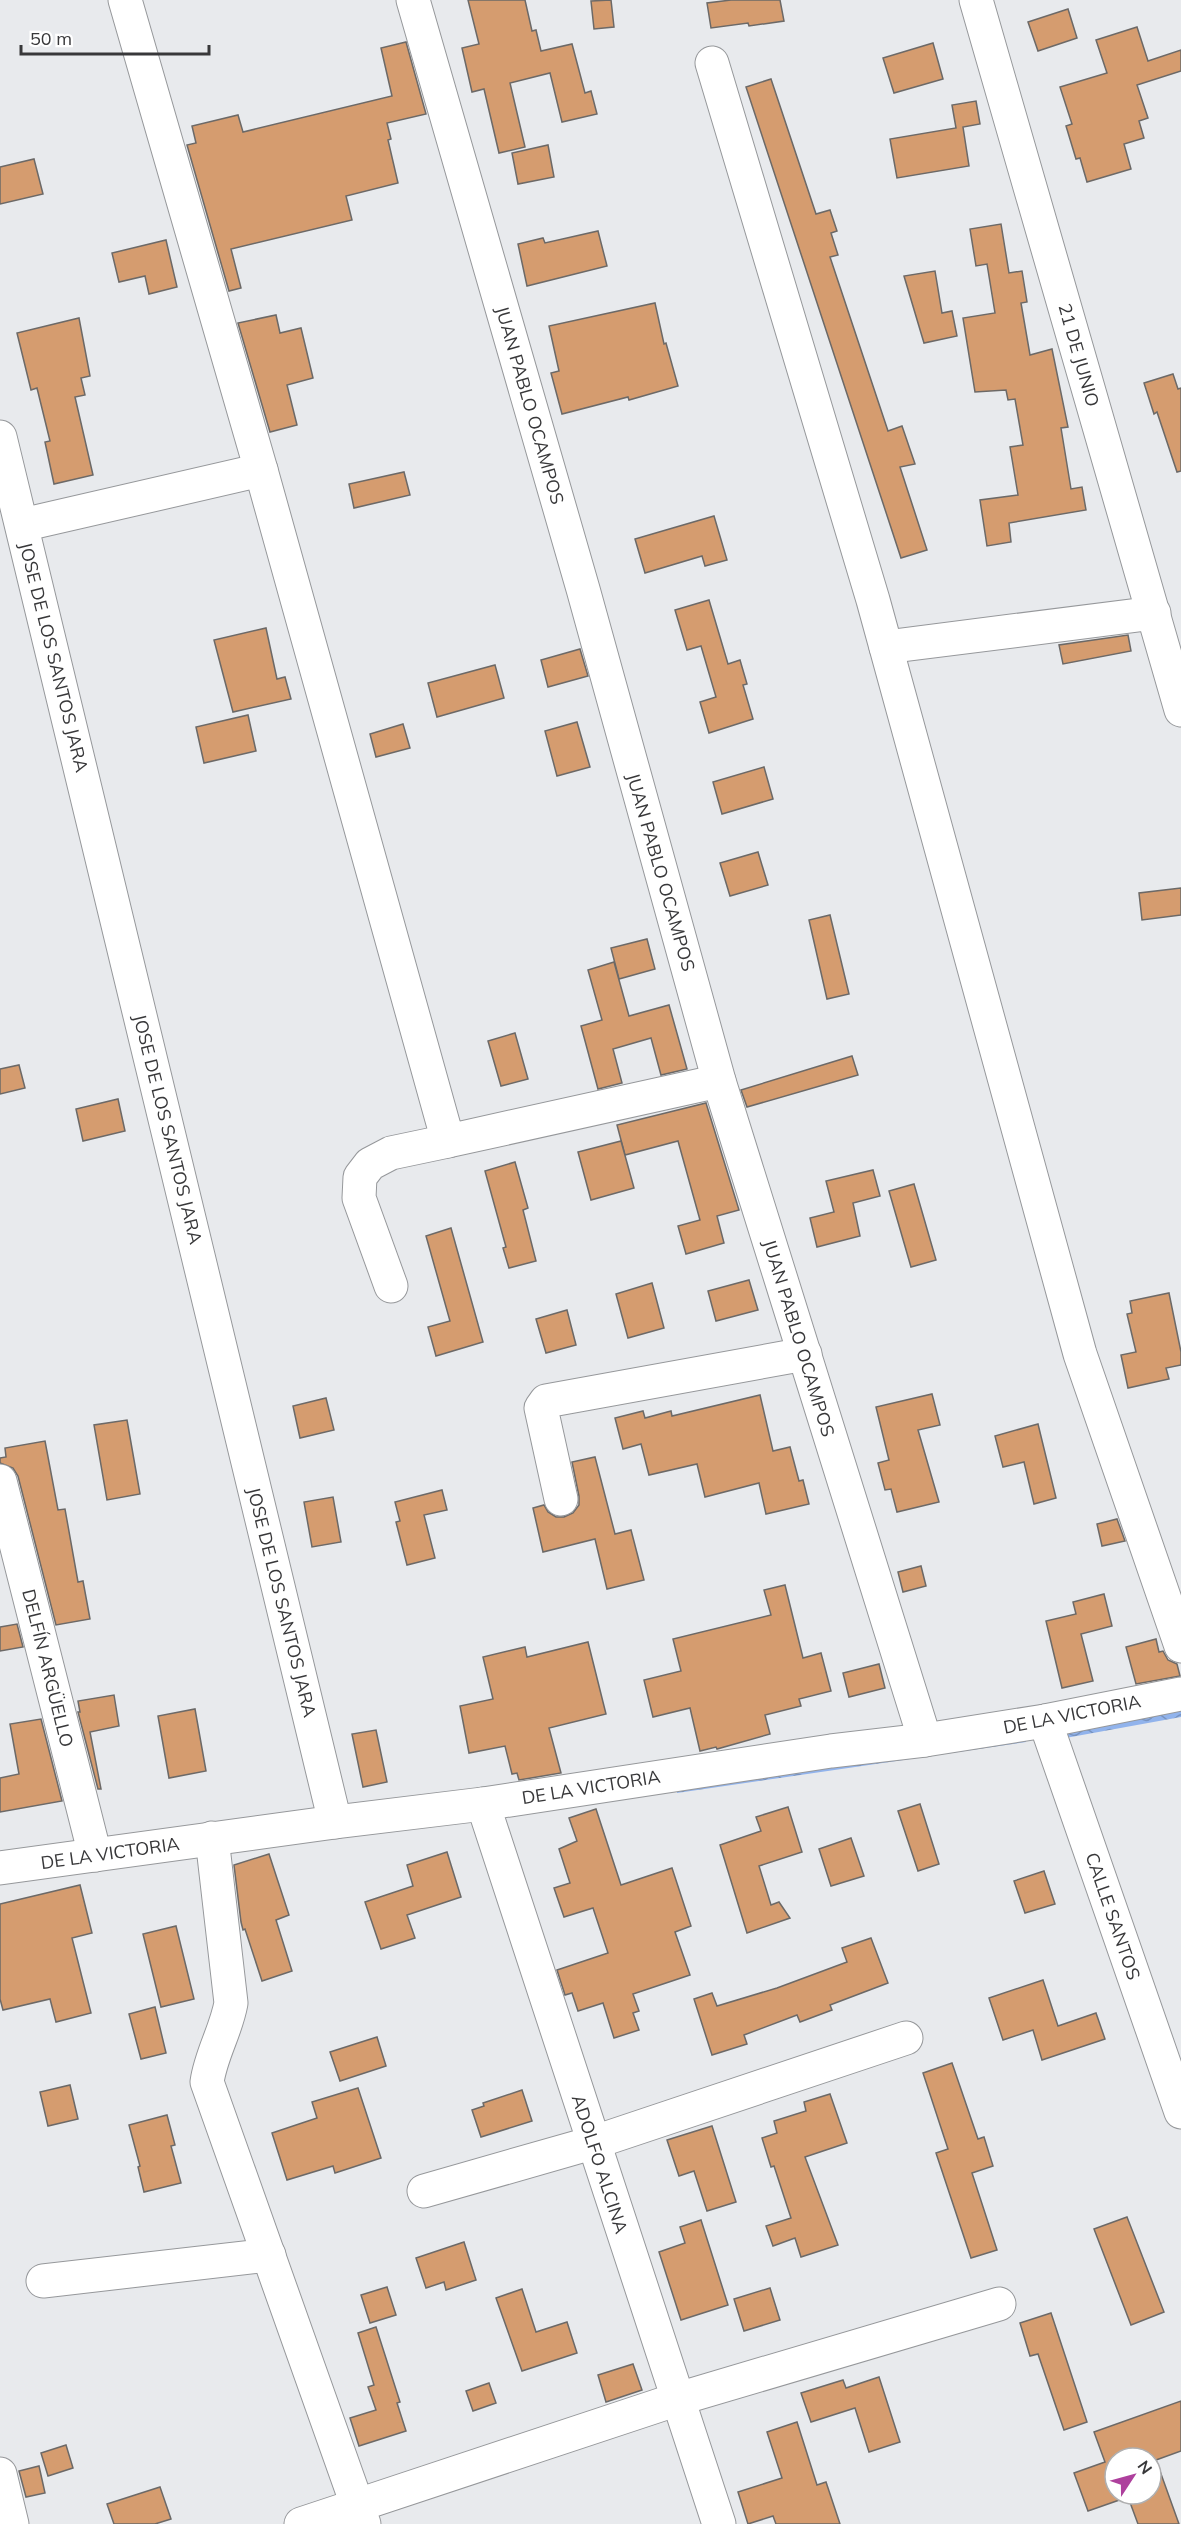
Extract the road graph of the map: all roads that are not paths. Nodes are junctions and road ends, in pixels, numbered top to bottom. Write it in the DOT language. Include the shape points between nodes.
graph roads {
  1 [pos="125,0"];
  2 [pos="413,0"];
  3 [pos="975,0"];
  4 [pos="712,63"];
  5 [pos="0,437"];
  6 [pos="261,470"];
  7 [pos="22,525"];
  8 [pos="1154,613"];
  9 [pos="886,647"];
  10 [pos="1181,710"];
  11 [pos="719,1081"];
  12 [pos="448,1141"];
  13 [pos="391,1286"];
  14 [pos="804,1354"];
  15 [pos="0,1481"];
  16 [pos="561,1499"];
  17 [pos="1181,1646"];
  18 [pos="1181,1694"];
  19 [pos="1045,1721"];
  20 [pos="925,1740"];
  21 [pos="483,1804"];
  22 [pos="335,1822"];
  23 [pos="212,1838"];
  24 [pos="96,1855"];
  25 [pos="0,1868"];
  26 [pos="906,2038"];
  27 [pos="1181,2112"];
  28 [pos="592,2143"];
  29 [pos="424,2191"];
  30 [pos="269,2255"];
  31 [pos="43,2280"];
  32 [pos="999,2304"];
  33 [pos="678,2399"];
  34 [pos="0,2474"];
  35 [pos="361,2515"];
  36 [pos="12,2524"];
  37 [pos="301,2524"];
  38 [pos="719,2524"];
  1 -- 6 [label="street"];
  2 -- 11 [label="street, JUAN PABLO OCAMPOS" via="586,600"];
  3 -- 8 [label="street, 21 DE JUNIO"];
  4 -- 9 [label="street"];
  5 -- 7 [label="street, JOSE DE LOS SANTOS JARA"];
  6 -- 7 [label="street"];
  6 -- 12 [label="street"];
  7 -- 22 [label="street, JOSE DE LOS SANTOS JARA"];
  8 -- 9 [label="street"];
  8 -- 10 [label="street, 21 DE JUNIO"];
  9 -- 17 [label="street" via="1080,1354"];
  11 -- 12 [label="street"];
  11 -- 14 [label="street, JUAN PABLO OCAMPOS"];
  12 -- 13 [label="street" via="391,1153 370,1164 360,1177 359,1198"];
  14 -- 16 [label="street" via="546,1401 541,1408"];
  14 -- 20 [label="street, JUAN PABLO OCAMPOS"];
  15 -- 24 [label="street, DELFÍN ARGÜELLO"];
  18 -- 19 [label="street, DE LA VICTORIA"];
  19 -- 20 [label="street, DE LA VICTORIA"];
  19 -- 27 [label="street, CALLE SANTOS"];
  20 -- 21 [label="street, DE LA VICTORIA"];
  21 -- 22 [label="street, DE LA VICTORIA"];
  21 -- 28 [label="street, ADOLFO ALCINA"];
  22 -- 23 [label="street, DE LA VICTORIA"];
  23 -- 24 [label="street, DE LA VICTORIA"];
  23 -- 30 [label="street" via="231,2003 227,2025 209,2065 207,2082"];
  24 -- 25 [label="street, DE LA VICTORIA"];
  26 -- 28 [label="street"];
  28 -- 29 [label="street"];
  28 -- 33 [label="street, ADOLFO ALCINA"];
  30 -- 31 [label="street"];
  30 -- 35 [label="street"];
  32 -- 33 [label="street"];
  33 -- 35 [label="street"];
  33 -- 38 [label="street, ADOLFO ALCINA"];
  34 -- 36 [label="street"];
  35 -- 37 [label="street"];
}
